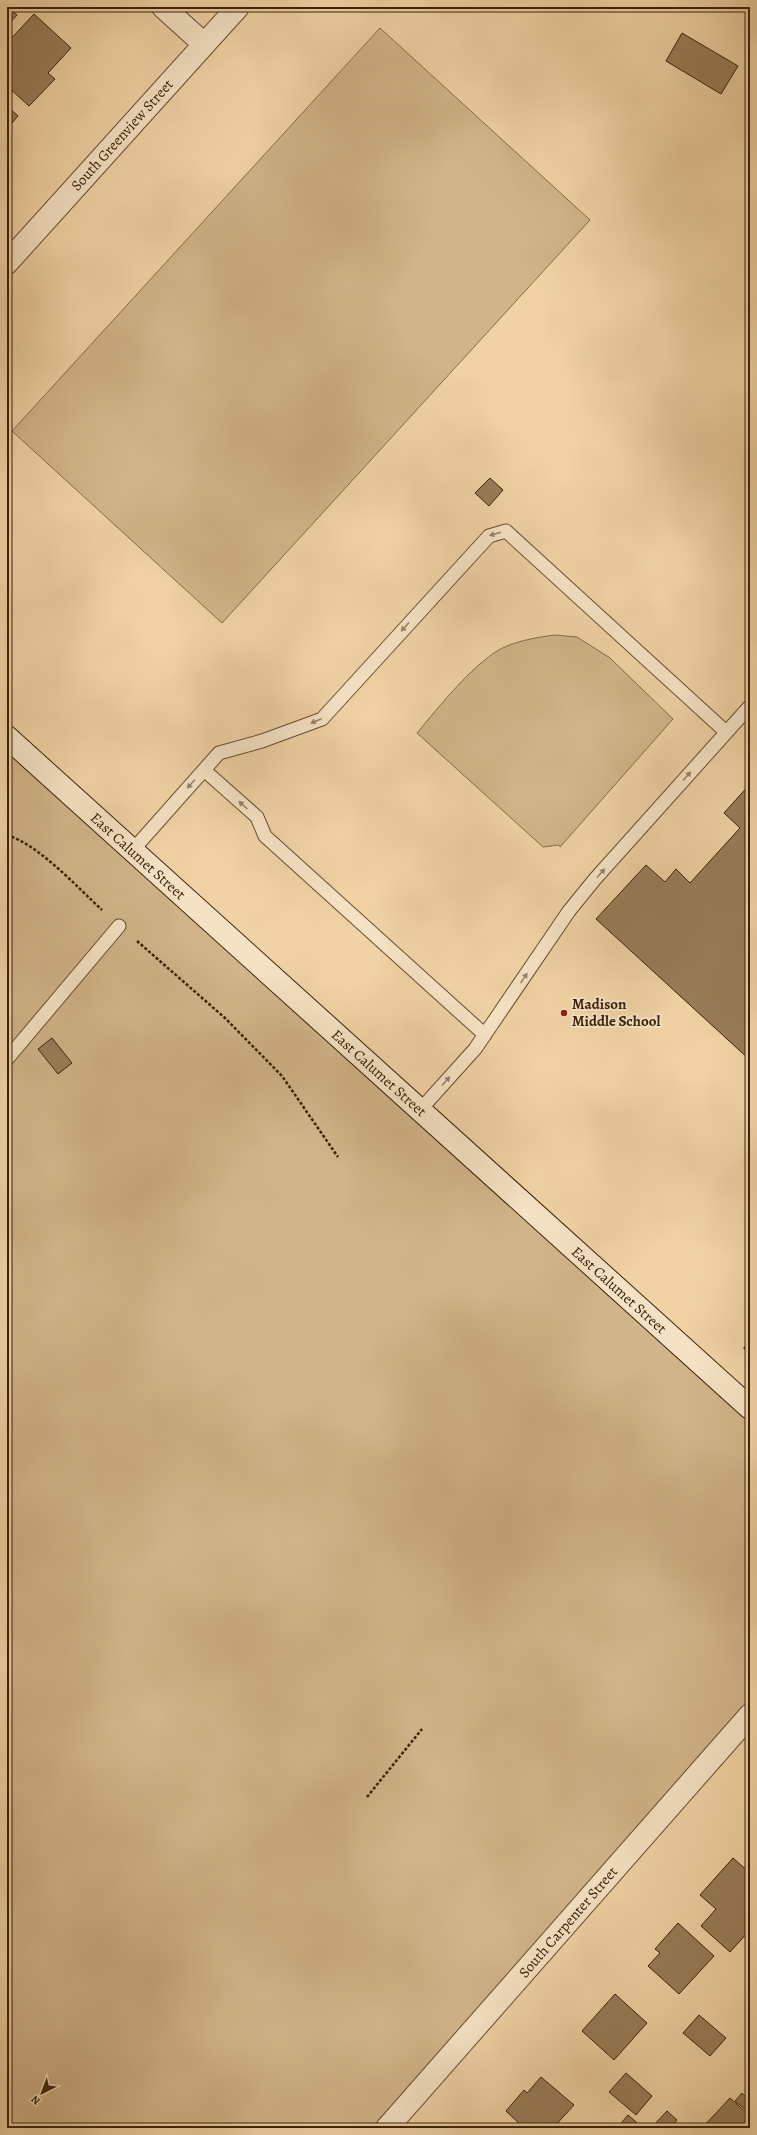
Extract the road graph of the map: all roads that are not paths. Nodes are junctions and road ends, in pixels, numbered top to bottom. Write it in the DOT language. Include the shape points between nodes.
graph roads {
  1 [pos="163,7"];
  2 [pos="238,7"];
  3 [pos="204,44"];
  4 [pos="7,263"];
  5 [pos="750,706"];
  6 [pos="726,732"];
  7 [pos="7,737"];
  8 [pos="204,770"];
  9 [pos="132,851"];
  10 [pos="119,926"];
  11 [pos="485,1035"];
  12 [pos="7,1060"];
  13 [pos="420,1110"];
  14 [pos="750,1408"];
  15 [pos="750,1715"];
  16 [pos="387,2128"];
  1 -- 3 [label="main road"];
  2 -- 3 [label="main road, South Greenview Street"];
  3 -- 4 [label="main road, South Greenview Street"];
  5 -- 6 [label="lane"];
  6 -- 8 [label="lane, one-way" via="506,531 489,536 322,719 262,741 219,753"];
  11 -- 6 [label="lane, one-way" via="577,901"];
  7 -- 9 [label="main road, East Calumet Street"];
  8 -- 9 [label="lane, one-way"];
  11 -- 8 [label="lane, one-way" via="265,836 257,816"];
  9 -- 13 [label="main road, East Calumet Street"];
  10 -- 12 [label="lane"];
  13 -- 11 [label="lane, one-way"];
  13 -- 14 [label="main road, East Calumet Street"];
  15 -- 16 [label="main road, South Carpenter Street"];
}
